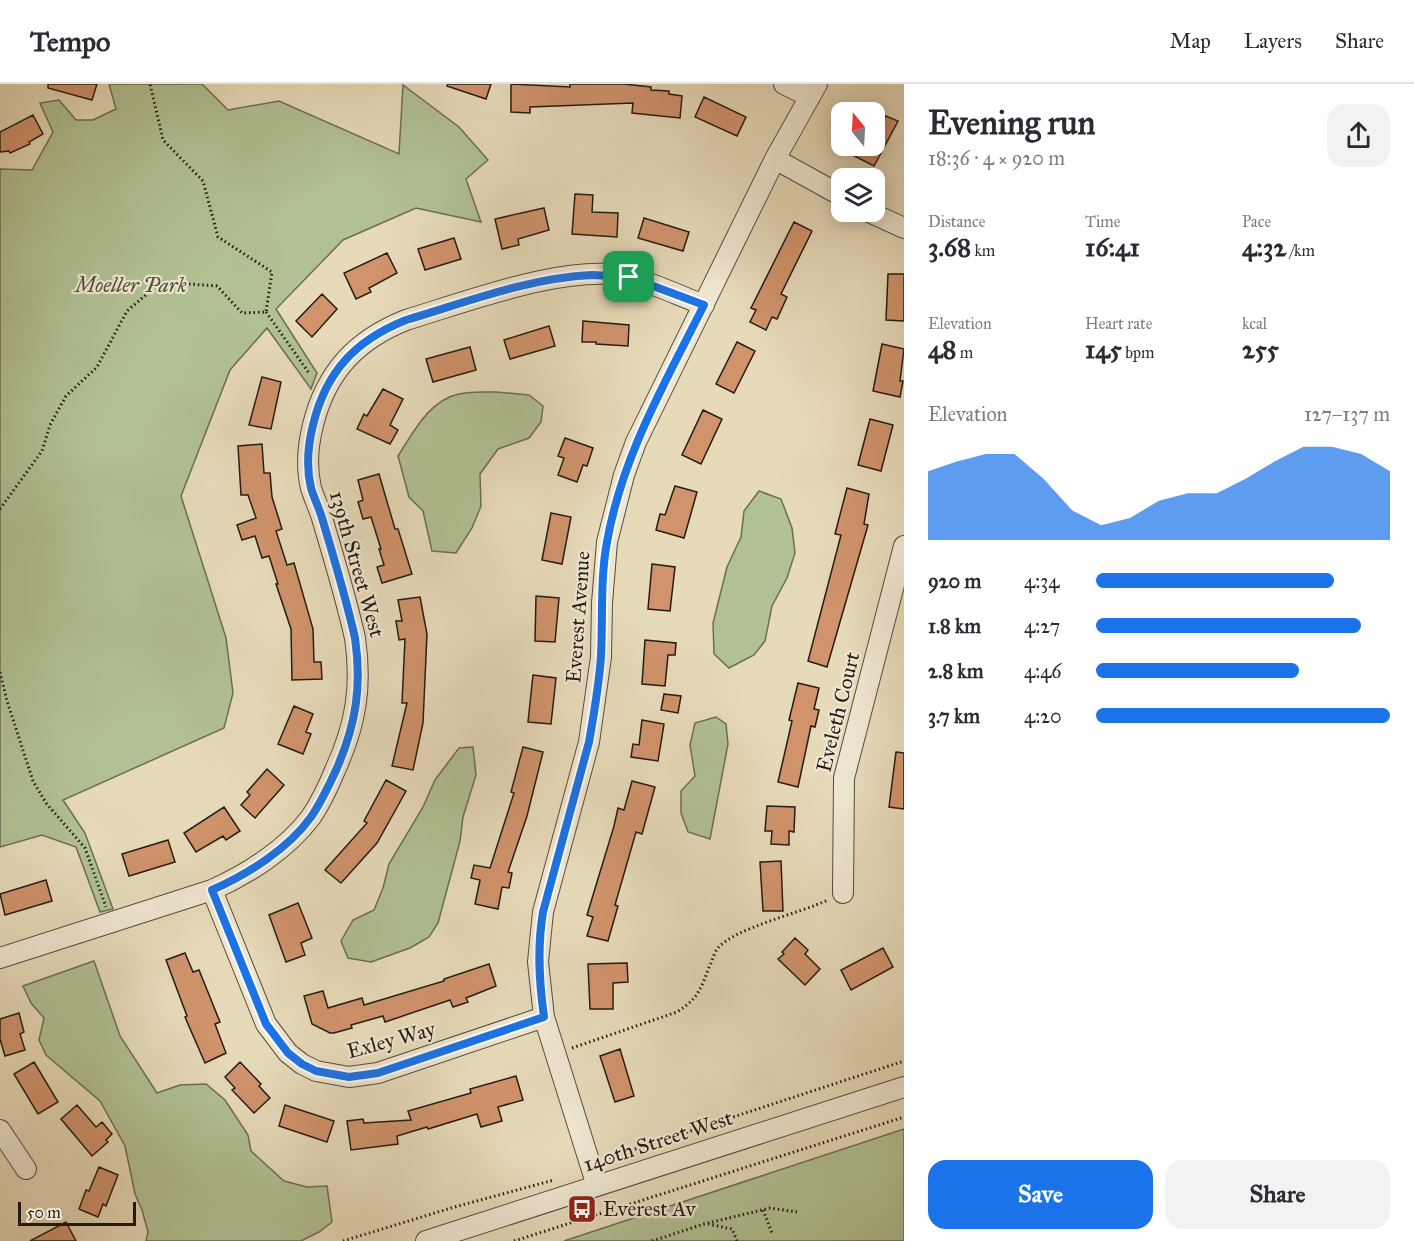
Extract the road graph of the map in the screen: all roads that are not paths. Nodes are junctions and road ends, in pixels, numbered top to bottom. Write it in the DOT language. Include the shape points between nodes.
graph roads {
  1 [pos="784,84"];
  2 [pos="813,91"];
  3 [pos="776,159"];
  4 [pos="831,190"];
  5 [pos="885,220"];
  6 [pos="904,228"];
  7 [pos="704,305"];
  8 [pos="904,546"];
  9 [pos="902,566"];
  10 [pos="212,890"];
  11 [pos="843,893"];
  12 [pos="0,958"];
  13 [pos="544,1017"];
  14 [pos="904,1087"];
  15 [pos="0,1130"];
  16 [pos="26,1169"];
  17 [pos="597,1186"];
  18 [pos="426,1241"];
  1 -- 2 [label="street"];
  2 -- 3 [label="street, Everest Avenue"];
  3 -- 4 [label="street"];
  3 -- 7 [label="street, Everest Avenue"];
  5 -- 6 [label="street"];
  7 -- 10 [label="street, 139th Street West" via="629,277 570,276 406,320 372,336 339,366 321,397 308,456 311,487 355,638 357,708 325,795 309,819 276,852"];
  7 -- 13 [label="street, Everest Avenue" via="636,442 607,542 594,716 539,936 539,987"];
  8 -- 9 [label="street, Eveleth Court"];
  9 -- 11 [label="street, Eveleth Court" via="844,778"];
  10 -- 12 [label="street, 139th Street West"];
  10 -- 13 [label="street, Exley Way" via="266,1024 288,1053 316,1071 349,1077 378,1073"];
  13 -- 17 [label="street, Everest Avenue"];
  14 -- 17 [label="street, 140th Street West"];
  15 -- 16 [label="street"];
  17 -- 18 [label="street, 140th Street West"];
}
